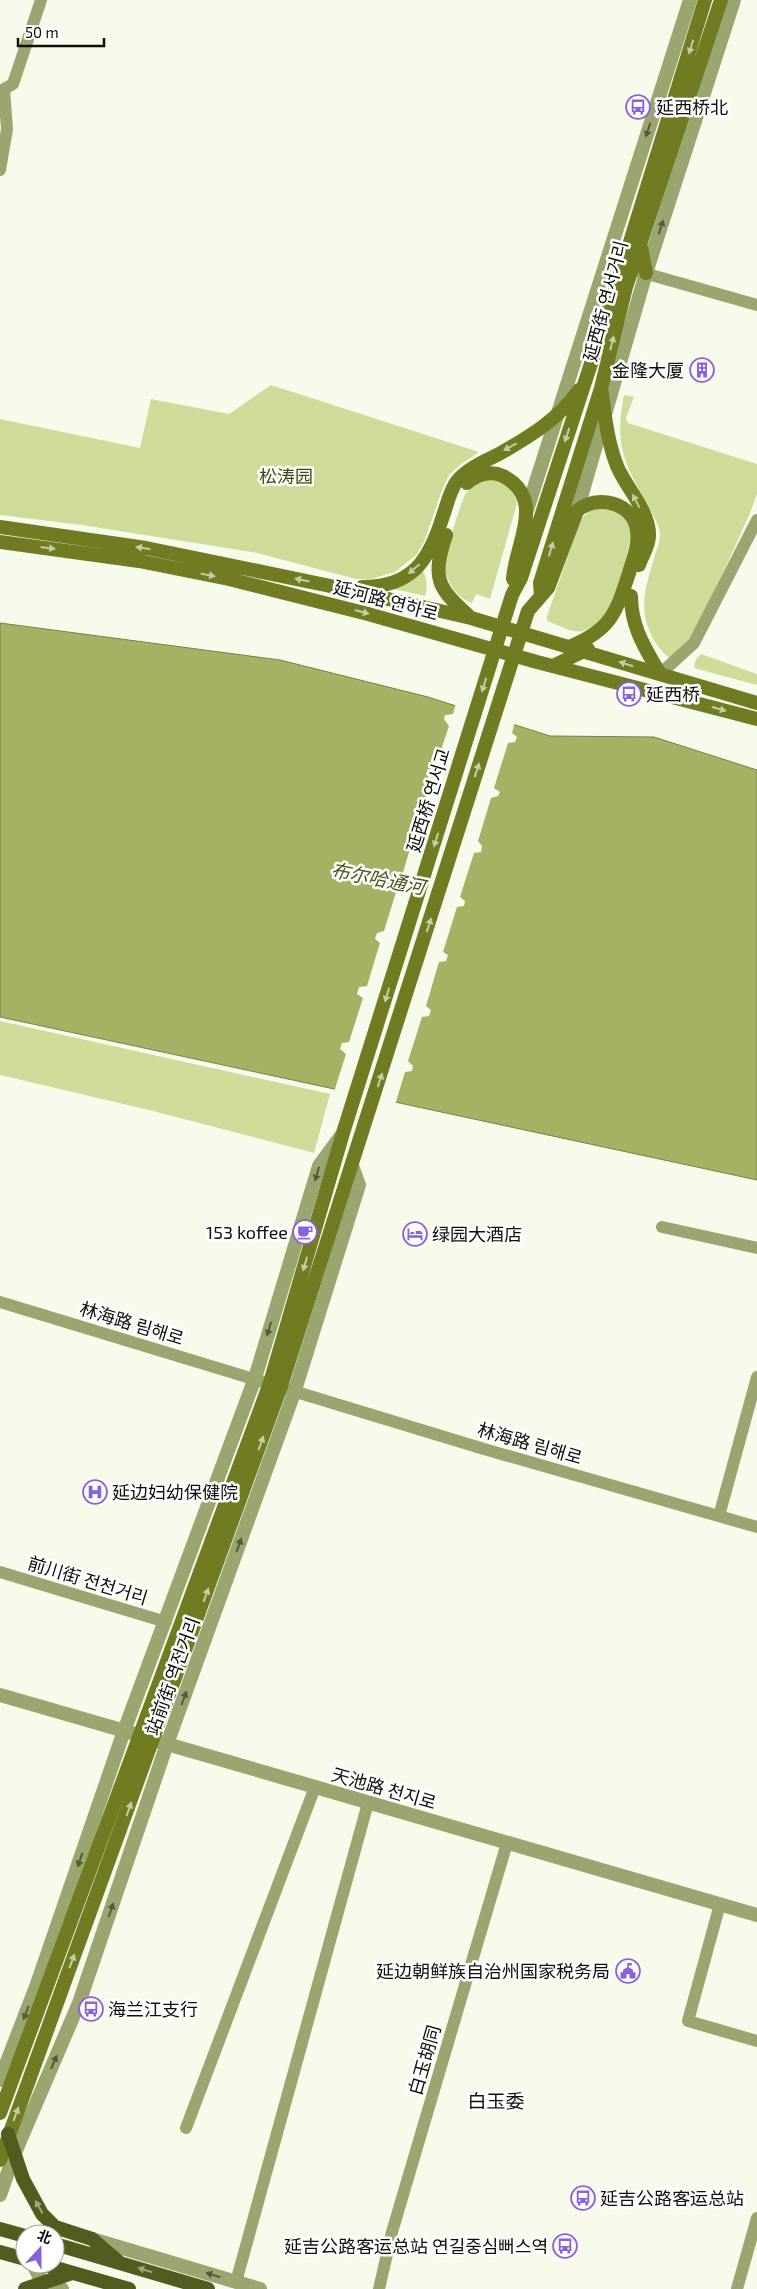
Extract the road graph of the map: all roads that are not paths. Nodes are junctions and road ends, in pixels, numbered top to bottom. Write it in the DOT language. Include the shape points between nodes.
graph roads {
  1 [pos="40,0"];
  2 [pos="690,0"];
  3 [pos="705,0"];
  4 [pos="721,0"];
  5 [pos="734,0"];
  6 [pos="2,89"];
  7 [pos="0,170"];
  8 [pos="639,271"];
  9 [pos="757,305"];
  10 [pos="585,381"];
  11 [pos="601,388"];
  12 [pos="558,413"];
  13 [pos="605,419"];
  14 [pos="527,510"];
  15 [pos="578,510"];
  16 [pos="757,520"];
  17 [pos="0,527"];
  18 [pos="0,542"];
  19 [pos="439,580"];
  20 [pos="340,588"];
  21 [pos="541,596"];
  22 [pos="631,596"];
  23 [pos="511,600"];
  24 [pos="437,612"];
  25 [pos="471,618"];
  26 [pos="425,629"];
  27 [pos="570,647"];
  28 [pos="584,651"];
  29 [pos="553,666"];
  30 [pos="660,674"];
  31 [pos="757,703"];
  32 [pos="757,719"];
  33 [pos="345,1127"];
  34 [pos="662,1227"];
  35 [pos="757,1248"];
  36 [pos="0,1302"];
  37 [pos="757,1377"];
  38 [pos="255,1378"];
  39 [pos="282,1386"];
  40 [pos="719,1516"];
  41 [pos="757,1527"];
  42 [pos="0,1572"];
  43 [pos="166,1622"];
  44 [pos="0,1695"];
  45 [pos="124,1731"];
  46 [pos="140,1736"];
  47 [pos="161,1742"];
  48 [pos="315,1787"];
  49 [pos="368,1803"];
  50 [pos="507,1843"];
  51 [pos="720,1904"];
  52 [pos="757,1915"];
  53 [pos="757,2040"];
  54 [pos="0,2080"];
  55 [pos="0,2113"];
  56 [pos="186,2128"];
  57 [pos="8,2134"];
  58 [pos="14,2155"];
  59 [pos="0,2160"];
  60 [pos="0,2195"];
  61 [pos="757,2218"];
  62 [pos="0,2228"];
  63 [pos="15,2233"];
  64 [pos="92,2239"];
  65 [pos="65,2247"];
  66 [pos="0,2252"];
  67 [pos="15,2256"];
  68 [pos="120,2262"];
  69 [pos="65,2271"];
  70 [pos="73,2273"];
  71 [pos="38,2274"];
  72 [pos="42,2282"];
  73 [pos="236,2282"];
  74 [pos="25,2289"];
  75 [pos="62,2289"];
  76 [pos="129,2289"];
  77 [pos="208,2289"];
  78 [pos="260,2289"];
  79 [pos="379,2289"];
  80 [pos="736,2289"];
  1 -- 6 [label="street" via="13,84"];
  2 -- 12 [label="street, 延西街 연서거리, one-way"];
  3 -- 10 [label="main road, 延西街 연서거리, one-way"];
  4 -- 8 [label="main road, 延西街 연서거리" via="640,242"];
  8 -- 5 [label="street, 延西街 연서거리, one-way"];
  6 -- 7 [label="street" via="7,129"];
  8 -- 9 [label="street"];
  11 -- 8 [label="main road, 延西街 연서거리, one-way"];
  8 -- 13 [label="street, 延西街 연서거리"];
  10 -- 12 [label="main road"];
  10 -- 23 [label="main road, 延西街 연서거리, one-way"];
  11 -- 13 [label="main road"];
  21 -- 11 [label="main road, 延西街 연서거리, one-way" via="540,583"];
  12 -- 14 [label="street, 延西街 연서거리"];
  12 -- 20 [label="main road, one-way" via="526,439 462,476 450,494 432,548 404,577 382,587"];
  13 -- 15 [label="street, 延西街 연서거리"];
  22 -- 13 [label="main road, one-way" via="647,547 649,530 618,468"];
  14 -- 19 [label="main road" via="519,490 501,475 473,477 462,490 442,549"];
  14 -- 23 [label="main road"];
  15 -- 21 [label="main road" via="548,588"];
  15 -- 27 [label="main road" via="595,502 618,505 636,524 637,546 610,618 593,636"];
  16 -- 30 [label="street" via="694,643"];
  20 -- 17 [label="main road, 延河路 연하로, one-way" via="155,550"];
  18 -- 26 [label="main road, 延河路 연하로, one-way" via="171,567"];
  19 -- 24 [label="main road"];
  19 -- 25 [label="main road" via="450,600"];
  20 -- 24 [label="main road, 延河路 연하로"];
  39 -- 21 [label="main road, 站前街 역전거리, one-way" via="528,610"];
  22 -- 28 [label="main road" via="612,631"];
  22 -- 30 [label="main road" via="635,629"];
  23 -- 33 [label="main road, 延西桥 연서교, one-way"];
  24 -- 25 [label="main road, 延河路 연하로"];
  24 -- 26 [label="main road"];
  25 -- 27 [label="main road, 延河路 연하로"];
  26 -- 29 [label="main road, 延河路 연하로"];
  27 -- 28 [label="main road, 延河路 연하로"];
  28 -- 29 [label="main road"];
  30 -- 28 [label="main road, 延河路 연하로, one-way"];
  29 -- 32 [label="main road, 延河路 연하로, one-way"];
  30 -- 31 [label="main road, 延河路 연하로"];
  33 -- 38 [label="street, 站前街 역전거리, one-way" via="319,1166"];
  33 -- 39 [label="main road, 站前街 역전거리, one-way"];
  34 -- 35 [label="street"];
  36 -- 38 [label="street, 林海路 림해로"];
  37 -- 40 [label="street"];
  38 -- 39 [label="street, 林海路 림해로"];
  38 -- 43 [label="street, 站前街 역전거리"];
  39 -- 40 [label="street, 林海路 림해로" via="484,1449"];
  39 -- 46 [label="main road, 站前街 역전거리"];
  47 -- 39 [label="main road, 站前街 역전거리, one-way"];
  40 -- 41 [label="street, 林海路 림해로"];
  42 -- 43 [label="street, 前川街 전천거리"];
  43 -- 45 [label="street, 站前街 역전거리"];
  44 -- 45 [label="street, 天池路 천지로"];
  45 -- 46 [label="street, 天池路 천지로"];
  45 -- 54 [label="street, 站前街 역전거리, one-way" via="37,1984"];
  46 -- 47 [label="street, 天池路 천지로"];
  46 -- 55 [label="main road, 站前街 역전거리"];
  47 -- 48 [label="street, 天池路 천지로"];
  57 -- 47 [label="main road, 站前街 역전거리, one-way"];
  58 -- 47 [label="street, 站前街 역전거리, one-way" via="79,2003"];
  48 -- 49 [label="street, 天池路 천지로"];
  48 -- 56 [label="street"];
  49 -- 50 [label="street, 天池路 천지로"];
  49 -- 73 [label="street"];
  50 -- 51 [label="street, 天池路 천지로"];
  50 -- 79 [label="street, 白玉胡同" via="392,2232"];
  51 -- 52 [label="street, 天池路 천지로"];
  51 -- 53 [label="street" via="688,2021"];
  57 -- 58 [label="main road"];
  57 -- 59 [label="main road, 站前街 역전거리"];
  58 -- 60 [label="street, 站前街 역전거리"];
  64 -- 58 [label="main road, one-way" via="55,2227 42,2214"];
  61 -- 80 [label="street"];
  62 -- 63 [label="main road"];
  64 -- 68 [label="main road"];
  73 -- 64 [label="street, one-way"];
  65 -- 68 [label="main road"];
  66 -- 67 [label="main road"];
  77 -- 68 [label="main road, one-way"];
  69 -- 70 [label="main road"];
  70 -- 72 [label="main road"];
  70 -- 76 [label="main road"];
  71 -- 72 [label="street"];
  72 -- 74 [label="main road"];
  72 -- 75 [label="street"];
  73 -- 78 [label="street"];
}
